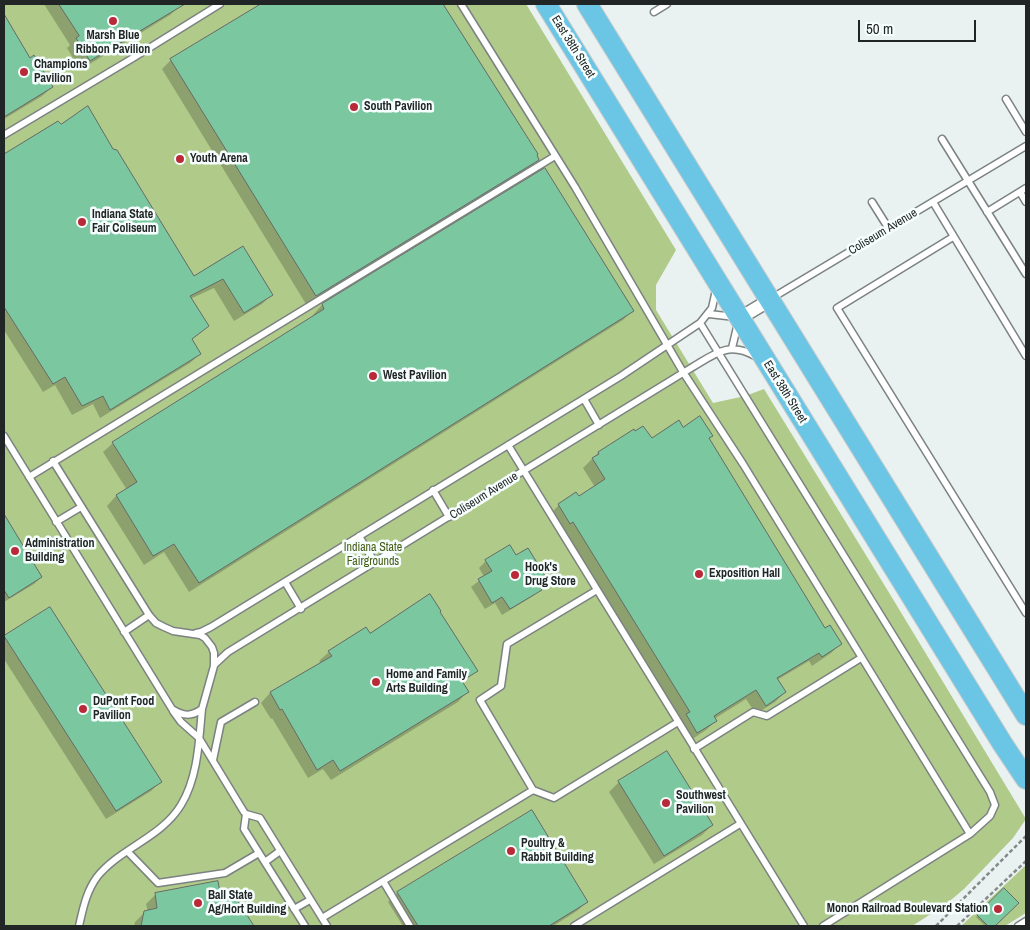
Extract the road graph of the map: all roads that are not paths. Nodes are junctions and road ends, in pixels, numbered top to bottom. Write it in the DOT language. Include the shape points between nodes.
graph roads {
  1 [pos="220,4"];
  2 [pos="461,4"];
  3 [pos="546,4"];
  4 [pos="588,4"];
  5 [pos="667,4"];
  6 [pos="654,12"];
  7 [pos="1006,99"];
  8 [pos="1026,132"];
  9 [pos="4,135"];
  10 [pos="942,139"];
  11 [pos="1026,146"];
  12 [pos="556,156"];
  13 [pos="968,181"];
  14 [pos="1023,190"];
  15 [pos="872,202"];
  16 [pos="933,202"];
  17 [pos="1026,202"];
  18 [pos="987,212"];
  19 [pos="888,229"];
  20 [pos="954,237"];
  21 [pos="711,271"];
  22 [pos="1026,274"];
  23 [pos="770,300"];
  24 [pos="709,314"];
  25 [pos="740,318"];
  26 [pos="700,323"];
  27 [pos="667,346"];
  28 [pos="732,348"];
  29 [pos="718,353"];
  30 [pos="1026,356"];
  31 [pos="771,368"];
  32 [pos="683,372"];
  33 [pos="584,399"];
  34 [pos="599,425"];
  35 [pos="4,436"];
  36 [pos="508,445"];
  37 [pos="53,461"];
  38 [pos="524,471"];
  39 [pos="29,477"];
  40 [pos="433,490"];
  41 [pos="81,506"];
  42 [pos="449,517"];
  43 [pos="56,522"];
  44 [pos="359,536"];
  45 [pos="375,563"];
  46 [pos="284,582"];
  47 [pos="597,590"];
  48 [pos="300,609"];
  49 [pos="1026,614"];
  50 [pos="149,616"];
  51 [pos="124,632"];
  52 [pos="192,633"];
  53 [pos="861,658"];
  54 [pos="214,666"];
  55 [pos="255,702"];
  56 [pos="172,709"];
  57 [pos="202,709"];
  58 [pos="1026,715"];
  59 [pos="678,722"];
  60 [pos="199,738"];
  61 [pos="694,749"];
  62 [pos="213,760"];
  63 [pos="1026,779"];
  64 [pos="533,790"];
  65 [pos="246,814"];
  66 [pos="740,824"];
  67 [pos="970,834"];
  68 [pos="280,851"];
  69 [pos="128,852"];
  70 [pos="259,853"];
  71 [pos="265,862"];
  72 [pos="383,881"];
  73 [pos="310,900"];
  74 [pos="294,909"];
  75 [pos="322,918"];
  76 [pos="1026,921"];
  77 [pos="79,926"];
  78 [pos="305,926"];
  79 [pos="327,926"];
  80 [pos="410,926"];
  81 [pos="574,926"];
  82 [pos="804,926"];
  83 [pos="823,926"];
  84 [pos="1018,926"];
  1 -- 9 [label="lane"];
  2 -- 12 [label="lane"];
  3 -- 21 [label="main road, East 38th Street"];
  4 -- 23 [label="main road"];
  5 -- 6 [label="lane"];
  7 -- 8 [label="lane"];
  10 -- 13 [label="lane"];
  11 -- 13 [label="lane, Coliseum Avenue"];
  12 -- 27 [label="lane"];
  12 -- 37 [label="lane"];
  13 -- 16 [label="lane, Coliseum Avenue"];
  13 -- 18 [label="lane"];
  14 -- 17 [label="lane"];
  14 -- 18 [label="lane"];
  15 -- 19 [label="lane"];
  16 -- 19 [label="lane, Coliseum Avenue"];
  16 -- 20 [label="lane"];
  18 -- 22 [label="lane"];
  19 -- 23 [label="lane, Coliseum Avenue"];
  20 -- 30 [label="lane"];
  20 -- 49 [label="lane" via="838,308"];
  21 -- 24 [label="lane" via="716,294"];
  21 -- 25 [label="main road, East 38th Street"];
  23 -- 25 [label="street, Coliseum Avenue"];
  23 -- 58 [label="main road"];
  24 -- 25 [label="lane"];
  24 -- 26 [label="lane"];
  25 -- 28 [label="lane"];
  25 -- 31 [label="main road, East 38th Street"];
  26 -- 27 [label="lane"];
  26 -- 29 [label="lane"];
  27 -- 32 [label="lane"];
  27 -- 33 [label="lane"];
  28 -- 29 [label="lane, Coliseum Avenue"];
  28 -- 31 [label="lane" via="749,352"];
  29 -- 32 [label="lane, Coliseum Avenue"];
  29 -- 67 [label="lane" via="990,792 995,806 990,816"];
  31 -- 63 [label="main road, East 38th Street"];
  32 -- 34 [label="lane, Coliseum Avenue"];
  32 -- 53 [label="lane"];
  33 -- 34 [label="lane"];
  33 -- 36 [label="lane"];
  34 -- 38 [label="lane, Coliseum Avenue"];
  35 -- 39 [label="lane"];
  36 -- 38 [label="lane"];
  36 -- 40 [label="lane"];
  37 -- 39 [label="lane"];
  37 -- 41 [label="lane"];
  38 -- 42 [label="lane, Coliseum Avenue"];
  38 -- 47 [label="lane"];
  39 -- 43 [label="lane"];
  40 -- 42 [label="lane"];
  40 -- 44 [label="lane"];
  41 -- 43 [label="lane"];
  41 -- 50 [label="lane"];
  42 -- 45 [label="lane, Coliseum Avenue"];
  43 -- 51 [label="lane"];
  44 -- 45 [label="lane"];
  44 -- 46 [label="lane"];
  45 -- 48 [label="lane, Coliseum Avenue"];
  46 -- 48 [label="lane"];
  46 -- 52 [label="lane" via="211,627"];
  47 -- 59 [label="lane"];
  47 -- 64 [label="lane" via="507,644 501,686 480,700"];
  48 -- 54 [label="lane, Coliseum Avenue" via="228,652"];
  50 -- 51 [label="lane"];
  50 -- 52 [label="lane" via="164,627"];
  51 -- 56 [label="lane"];
  52 -- 54 [label="lane" via="208,642 214,653"];
  53 -- 61 [label="lane" via="768,716 753,712"];
  53 -- 67 [label="lane"];
  54 -- 57 [label="lane"];
  55 -- 62 [label="lane" via="221,722"];
  56 -- 57 [label="lane" via="185,715"];
  56 -- 60 [label="lane"];
  57 -- 60 [label="lane"];
  59 -- 61 [label="lane"];
  59 -- 64 [label="lane" via="554,798"];
  60 -- 62 [label="lane"];
  60 -- 69 [label="lane" via="191,781 180,806 158,830"];
  61 -- 66 [label="lane"];
  62 -- 65 [label="lane"];
  64 -- 72 [label="lane"];
  65 -- 68 [label="lane" via="260,818"];
  65 -- 70 [label="lane" via="244,829"];
  66 -- 81 [label="lane"];
  66 -- 82 [label="lane"];
  67 -- 83 [label="lane"];
  68 -- 71 [label="lane"];
  68 -- 73 [label="lane"];
  69 -- 70 [label="lane" via="158,883 225,874"];
  69 -- 77 [label="lane" via="97,877 82,906"];
  70 -- 71 [label="lane"];
  71 -- 74 [label="lane"];
  72 -- 75 [label="lane"];
  72 -- 80 [label="lane"];
  73 -- 74 [label="lane"];
  73 -- 75 [label="lane"];
  74 -- 78 [label="lane"];
  75 -- 79 [label="lane"];
  76 -- 84 [label="lane"];
}
